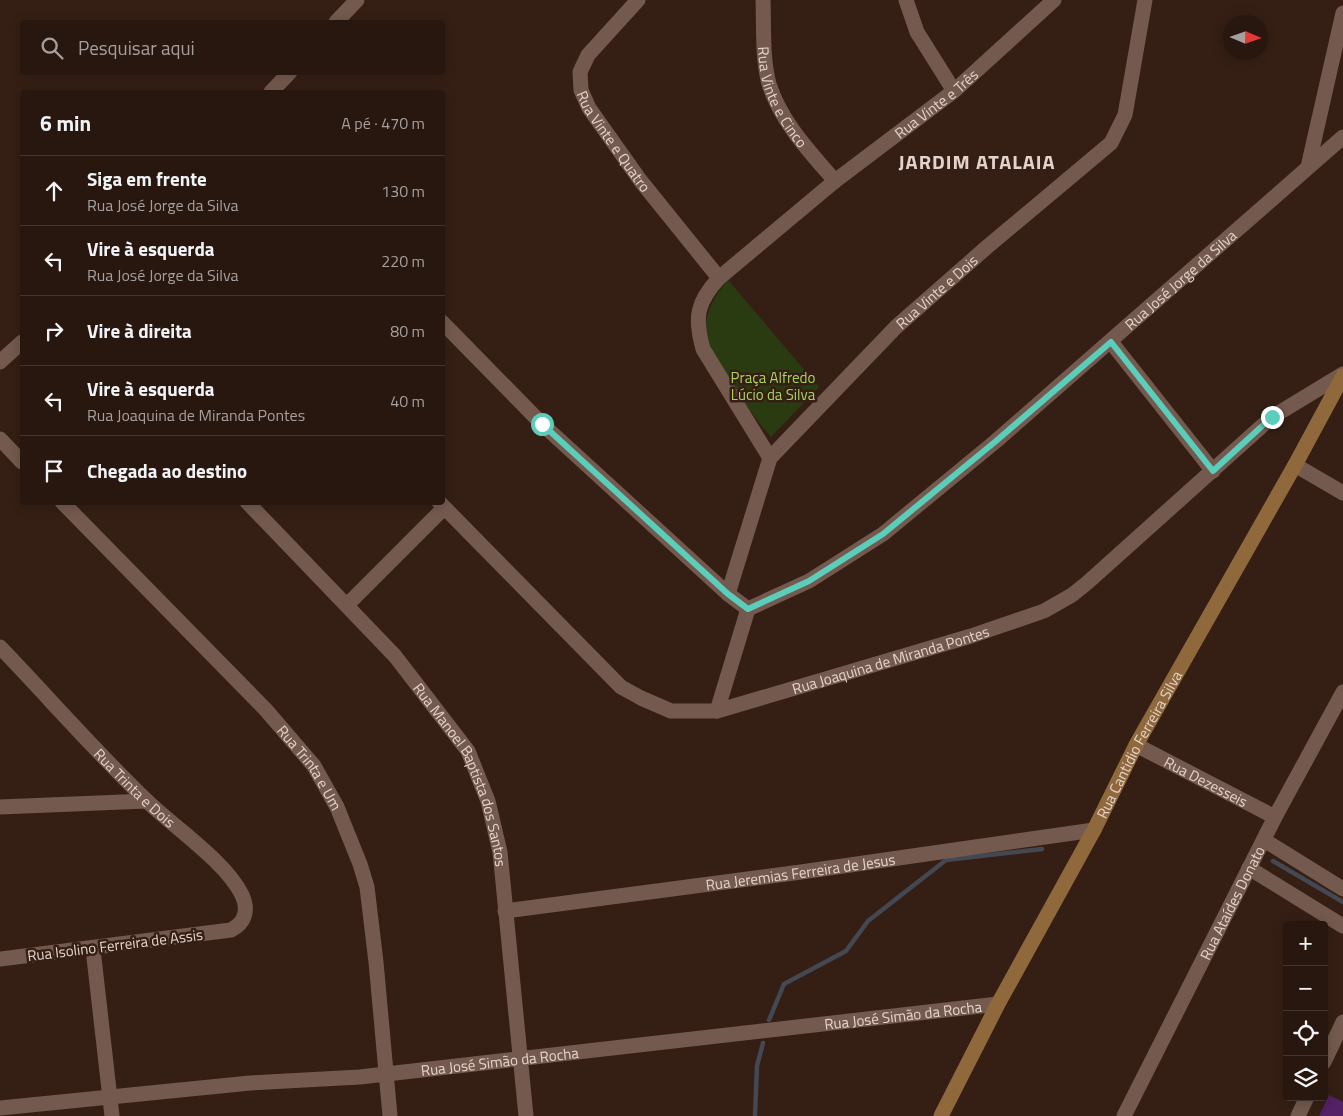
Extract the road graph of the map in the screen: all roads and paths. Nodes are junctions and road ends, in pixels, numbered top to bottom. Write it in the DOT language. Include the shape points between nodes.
graph roads {
  1 [pos="357,0"];
  2 [pos="638,0"];
  3 [pos="763,0"];
  4 [pos="906,0"];
  5 [pos="1054,0"];
  6 [pos="1145,0"];
  7 [pos="1343,13"];
  8 [pos="338,20"];
  9 [pos="287,75"];
  10 [pos="273,90"];
  11 [pos="954,91"];
  12 [pos="1343,137"];
  13 [pos="1308,167"];
  14 [pos="836,181"];
  15 [pos="719,278"];
  16 [pos="445,325"];
  17 [pos="1111,342"];
  18 [pos="20,344"];
  19 [pos="0,362"];
  20 [pos="1343,375"];
  21 [pos="0,439"];
  22 [pos="770,458"];
  23 [pos="20,460"];
  24 [pos="1295,465"];
  25 [pos="1213,471"];
  26 [pos="1343,493"];
  27 [pos="65,505"];
  28 [pos="250,505"];
  29 [pos="441,505"];
  30 [pos="728,594"];
  31 [pos="347,605"];
  32 [pos="748,609"];
  33 [pos="0,646"];
  34 [pos="1343,692"];
  35 [pos="717,711"];
  36 [pos="1136,746"];
  37 [pos="147,801"];
  38 [pos="0,807"];
  39 [pos="1276,817"];
  40 [pos="1094,830"];
  41 [pos="1264,840"];
  42 [pos="1249,868"];
  43 [pos="1343,889"];
  44 [pos="505,911"];
  45 [pos="1343,926"];
  46 [pos="231,930"];
  47 [pos="93,949"];
  48 [pos="0,959"];
  49 [pos="998,1004"];
  50 [pos="1343,1022"];
  51 [pos="1327,1056"];
  52 [pos="521,1057"];
  53 [pos="387,1074"];
  54 [pos="110,1099"];
  55 [pos="1305,1101"];
  56 [pos="0,1108"];
  57 [pos="112,1116"];
  58 [pos="390,1116"];
  59 [pos="526,1116"];
  60 [pos="941,1116"];
  61 [pos="1124,1116"];
  62 [pos="1298,1116"];
  1 -- 8 [label="street"];
  2 -- 15 [label="street, Rua Vinte e Quatro" via="588,55 580,72 581,90 589,108 640,180"];
  3 -- 14 [label="street, Rua Vinte e Cinco" via="764,54 769,84 783,115"];
  4 -- 11 [label="street" via="917,32"];
  5 -- 11 [label="street, Rua Vinte e Três"];
  6 -- 22 [label="street, Rua Vinte e Dois" via="1126,115 1111,143 896,327"];
  7 -- 13 [label="street"];
  9 -- 10 [label="street"];
  11 -- 14 [label="street, Rua Vinte e Três"];
  12 -- 13 [label="street, Rua José Jorge da Silva"];
  13 -- 17 [label="street, Rua José Jorge da Silva"];
  14 -- 15 [label="street, Rua Vinte e Três"];
  15 -- 22 [label="street" via="707,291 698,314 697,330 702,349"];
  16 -- 30 [label="street" via="542,424"];
  17 -- 25 [label="street"];
  17 -- 32 [label="street, Rua José Jorge da Silva" via="883,534 809,581"];
  18 -- 19 [label="street"];
  20 -- 24 [label="street, Rua Cantidio Ferreira Silva"];
  20 -- 25 [label="street, Rua Joaquina de Miranda Pontes" via="1272,417"];
  21 -- 23 [label="street"];
  22 -- 30 [label="street, Rua Vinte e Dois"];
  24 -- 26 [label="street"];
  24 -- 36 [label="street, Rua Cantidio Ferreira Silva"];
  25 -- 35 [label="street, Rua Joaquina de Miranda Pontes" via="1072,595 1044,610 972,636"];
  27 -- 53 [label="street, Rua Trinta e Um" via="278,723 326,785 350,838 367,887"];
  28 -- 31 [label="street, Rua Manoel Baptista dos Santos"];
  29 -- 31 [label="street"];
  29 -- 35 [label="street, Rua Joaquina de Miranda Pontes" via="621,687 671,711"];
  30 -- 32 [label="street"];
  31 -- 44 [label="street, Rua Manoel Baptista dos Santos" via="395,656 468,752 495,827"];
  32 -- 35 [label="street"];
  33 -- 37 [label="street, Rua Trinta e Dois"];
  34 -- 39 [label="street, Rua Ataídes Donato"];
  36 -- 39 [label="street, Rua Dezesseis"];
  36 -- 40 [label="street, Rua Cantidio Ferreira Silva"];
  37 -- 38 [label="street"];
  37 -- 46 [label="street, Rua Trinta e Dois" via="232,880 246,904 240,925"];
  39 -- 41 [label="street, Rua Ataídes Donato"];
  40 -- 44 [label="street, Rua Jeremias Ferreira de Jesus"];
  40 -- 49 [label="street, Rua Cantidio Ferreira Silva"];
  41 -- 42 [label="street, Rua Ataídes Donato"];
  41 -- 43 [label="street"];
  42 -- 45 [label="street"];
  42 -- 61 [label="street, Rua Ataídes Donato"];
  44 -- 52 [label="street, Rua Manoel Baptista dos Santos"];
  46 -- 47 [label="street, Rua Isolino Ferreira de Assis"];
  47 -- 48 [label="street, Rua Isolino Ferreira de Assis"];
  47 -- 54 [label="street"];
  49 -- 52 [label="street, Rua José Simão da Rocha"];
  49 -- 60 [label="street, Rua Cantidio Ferreira Silva"];
  50 -- 51 [label="street"];
  52 -- 53 [label="street, Rua José Simão da Rocha"];
  52 -- 59 [label="street, Rua Manoel Baptista dos Santos"];
  53 -- 54 [label="street, Rua José Simão da Rocha" via="250,1083"];
  53 -- 58 [label="street, Rua Trinta e Um"];
  54 -- 56 [label="street, Rua José Simão da Rocha"];
  54 -- 57 [label="street"];
  55 -- 62 [label="street"];
}
